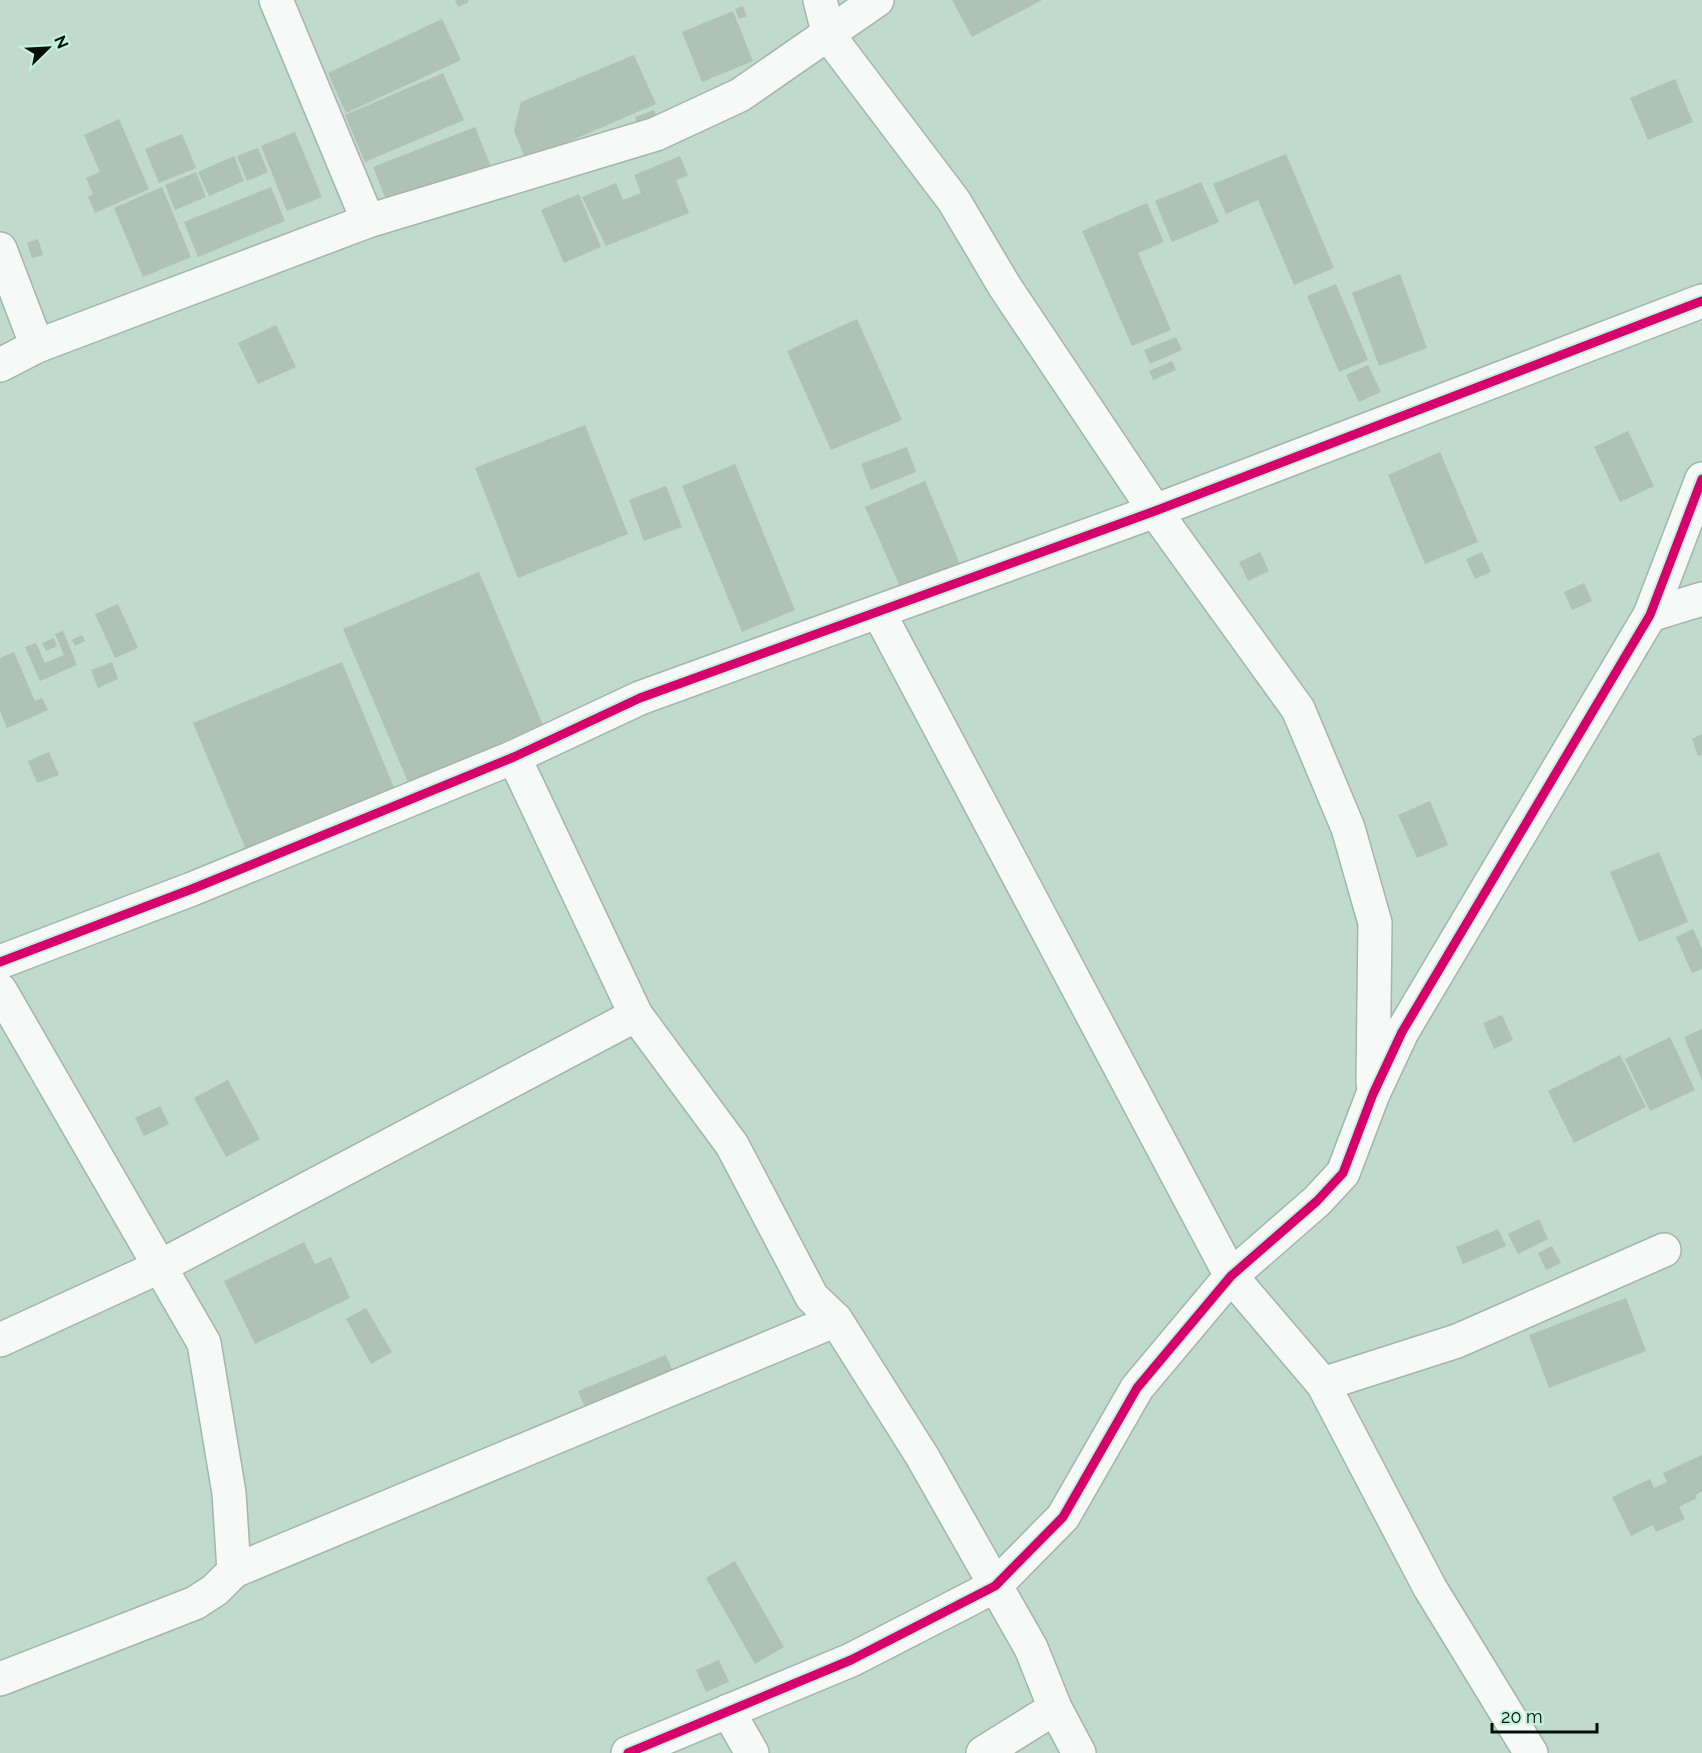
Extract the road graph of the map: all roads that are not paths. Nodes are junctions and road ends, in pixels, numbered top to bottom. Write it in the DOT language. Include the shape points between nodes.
graph roads {
  1 [pos="276,0"];
  2 [pos="820,0"];
  3 [pos="877,0"];
  4 [pos="829,36"];
  5 [pos="368,221"];
  6 [pos="0,249"];
  7 [pos="1702,301"];
  8 [pos="37,346"];
  9 [pos="0,365"];
  10 [pos="1702,479"];
  11 [pos="1155,512"];
  12 [pos="1702,598"];
  13 [pos="879,613"];
  14 [pos="1650,615"];
  15 [pos="514,757"];
  16 [pos="0,962"];
  17 [pos="0,990"];
  18 [pos="636,1015"];
  19 [pos="1373,1094"];
  20 [pos="1664,1250"];
  21 [pos="161,1266"];
  22 [pos="1231,1276"];
  23 [pos="836,1320"];
  24 [pos="0,1340"];
  25 [pos="1323,1384"];
  26 [pos="234,1571"];
  27 [pos="995,1586"];
  28 [pos="0,1679"];
  29 [pos="1055,1708"];
  30 [pos="728,1711"];
  31 [pos="628,1753"];
  32 [pos="752,1753"];
  33 [pos="983,1753"];
  34 [pos="1079,1753"];
  35 [pos="1532,1753"];
  1 -- 5 [label="street"];
  2 -- 4 [label="street"];
  3 -- 4 [label="street"];
  4 -- 5 [label="street" via="740,95 656,134"];
  4 -- 11 [label="street" via="954,201 1005,287"];
  5 -- 8 [label="street"];
  6 -- 8 [label="street"];
  7 -- 11 [label="street"];
  8 -- 9 [label="street"];
  10 -- 14 [label="street"];
  11 -- 13 [label="street"];
  11 -- 19 [label="street" via="1298,709 1348,828 1375,923"];
  12 -- 14 [label="street"];
  13 -- 15 [label="street" via="640,698"];
  13 -- 22 [label="street"];
  14 -- 19 [label="street" via="1445,955"];
  15 -- 16 [label="street" via="192,889"];
  15 -- 18 [label="street"];
  17 -- 21 [label="street"];
  18 -- 21 [label="street"];
  18 -- 23 [label="street" via="732,1145 812,1297"];
  19 -- 22 [label="street" via="1343,1173 1317,1201"];
  20 -- 25 [label="street" via="1457,1341"];
  21 -- 24 [label="street"];
  21 -- 26 [label="street" via="204,1343 229,1493"];
  22 -- 25 [label="street"];
  22 -- 27 [label="street" via="1137,1388 1063,1517"];
  23 -- 26 [label="street"];
  23 -- 27 [label="street" via="922,1456"];
  25 -- 35 [label="street" via="1430,1588"];
  26 -- 28 [label="street" via="195,1603"];
  27 -- 29 [label="street" via="1031,1648"];
  27 -- 30 [label="street" via="851,1660"];
  29 -- 33 [label="street"];
  29 -- 34 [label="street"];
  30 -- 31 [label="street"];
  30 -- 32 [label="street"];
}
